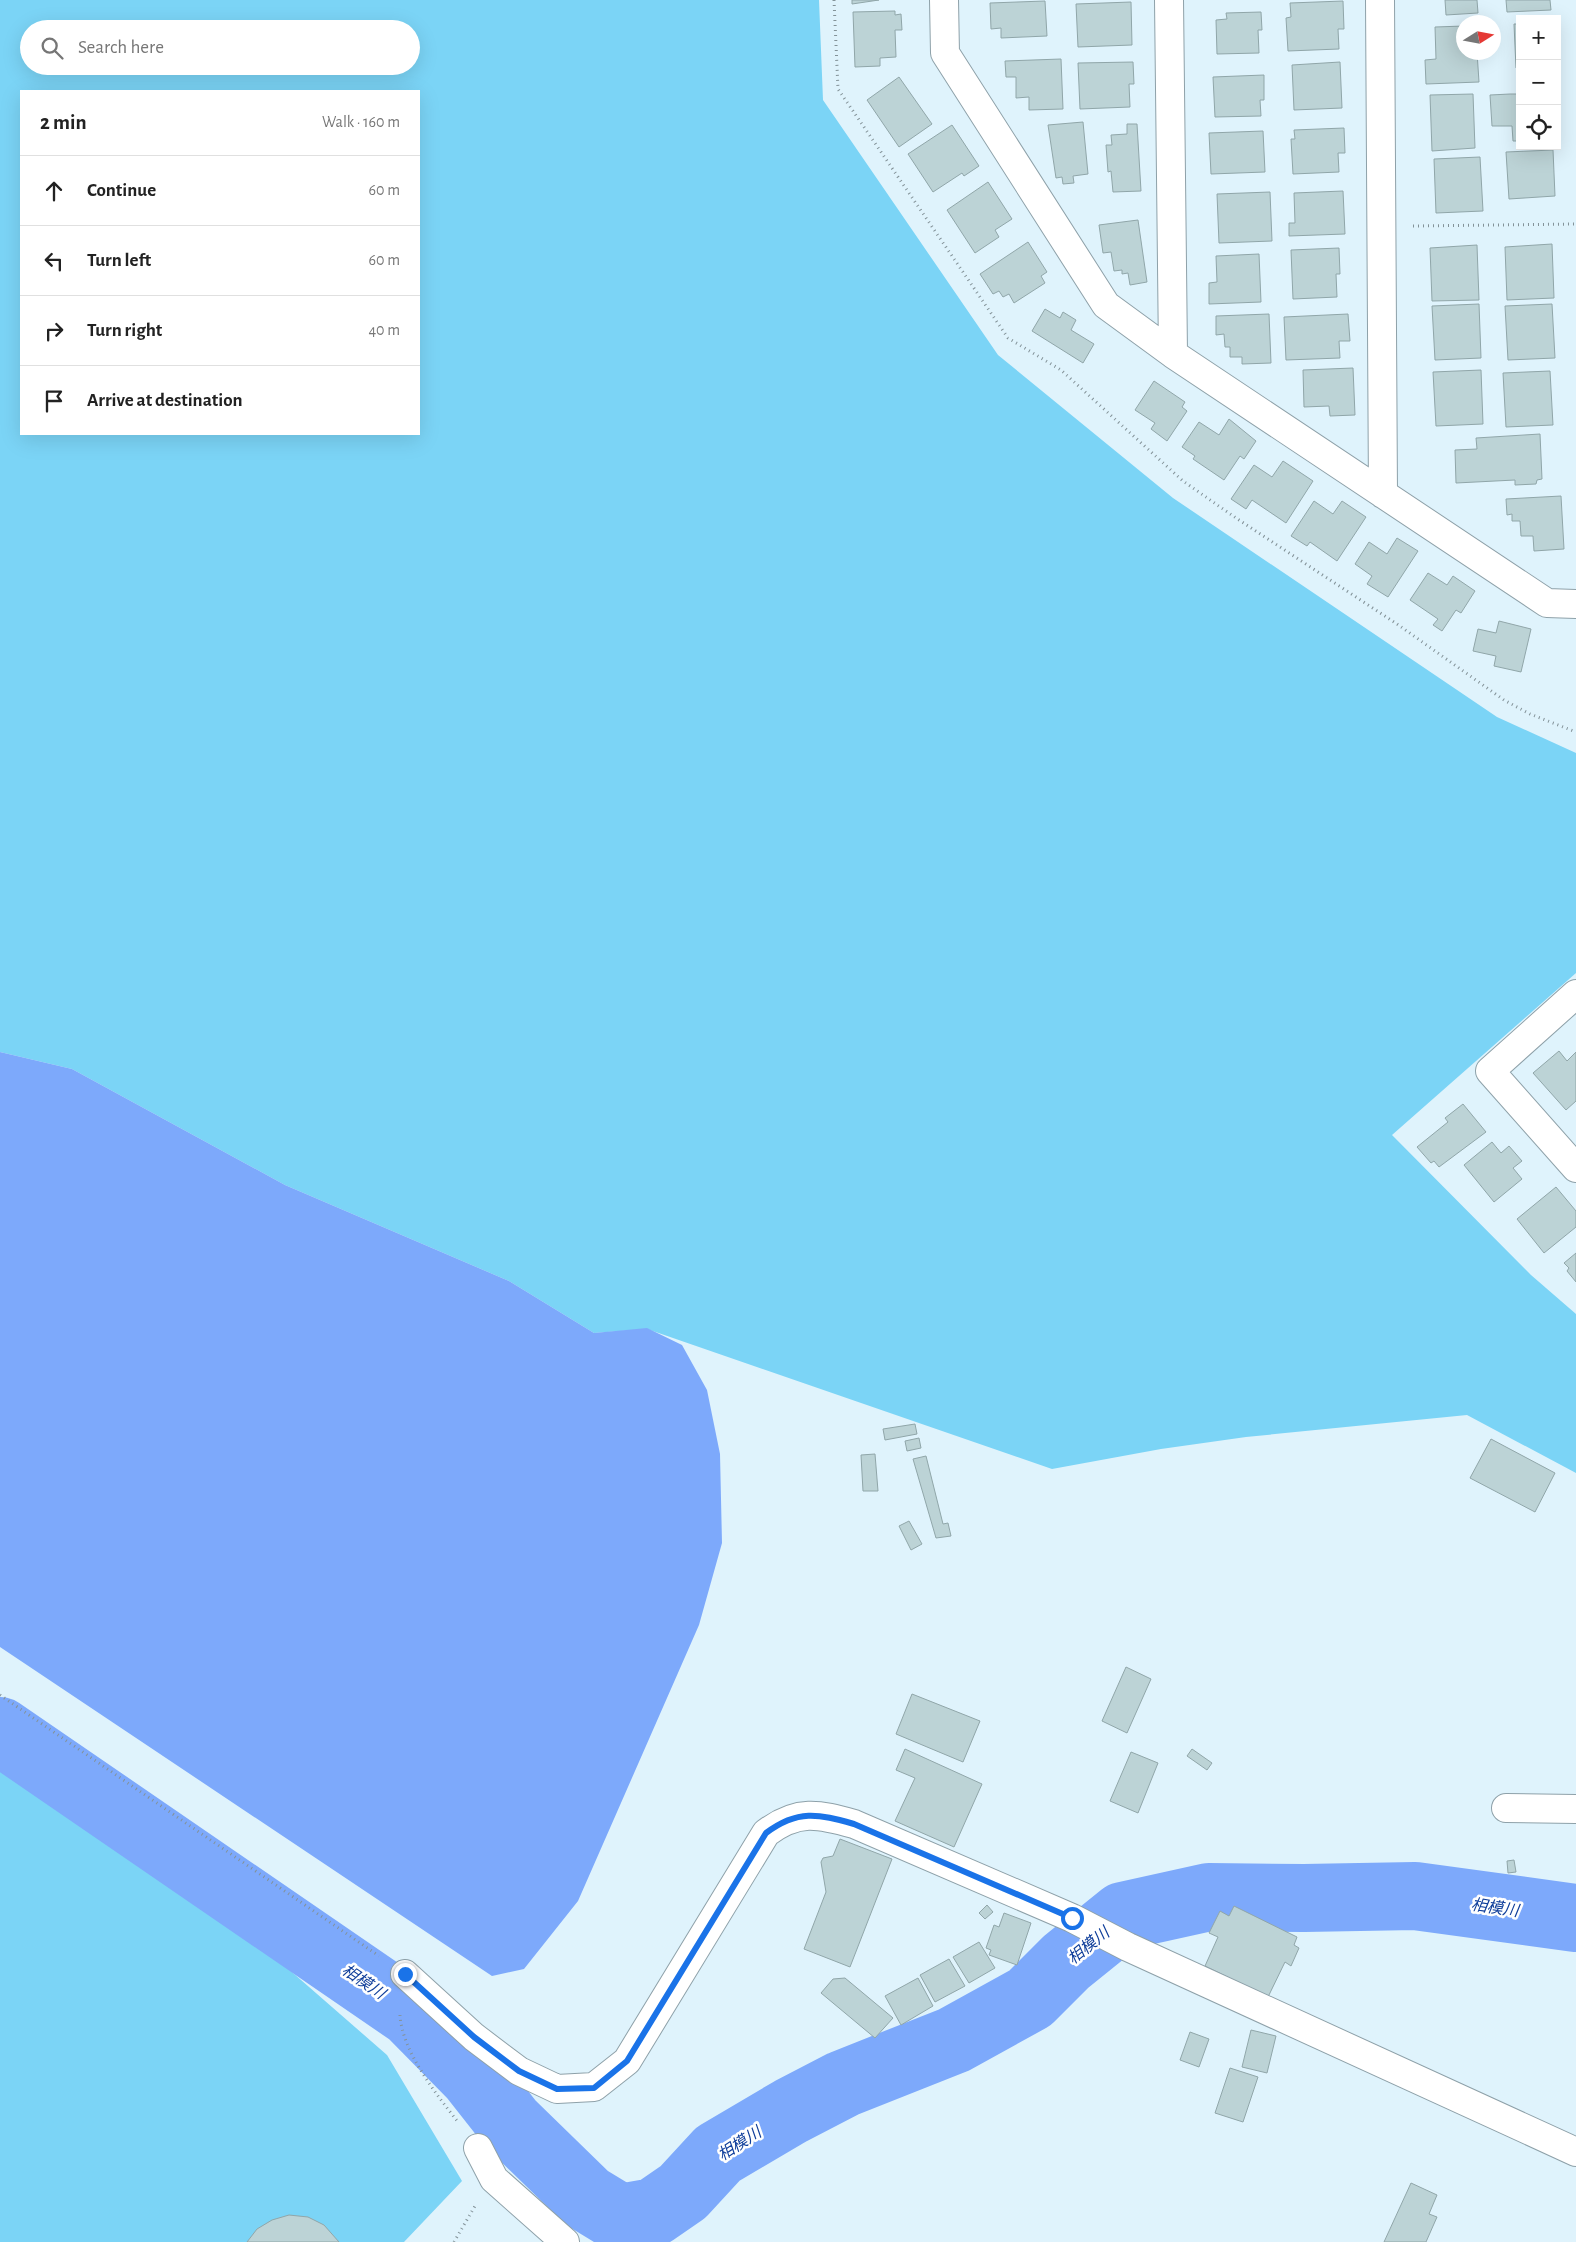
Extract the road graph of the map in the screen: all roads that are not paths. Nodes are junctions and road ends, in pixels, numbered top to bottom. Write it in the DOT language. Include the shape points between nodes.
graph roads {
  1 [pos="944,0"];
  2 [pos="1169,0"];
  3 [pos="1380,0"];
  4 [pos="1173,354"];
  5 [pos="1383,494"];
  6 [pos="1576,604"];
  7 [pos="1576,994"];
  8 [pos="1576,1168"];
  9 [pos="1506,1808"];
  10 [pos="1576,1809"];
  11 [pos="405,1974"];
  12 [pos="478,2148"];
  13 [pos="1576,2152"];
  14 [pos="565,2242"];
  1 -- 4 [label="street" via="945,53 1106,305"];
  2 -- 4 [label="street"];
  3 -- 5 [label="street"];
  4 -- 5 [label="street"];
  5 -- 6 [label="street" via="1547,603"];
  7 -- 8 [label="street" via="1490,1072"];
  9 -- 10 [label="street"];
  11 -- 13 [label="street" via="474,2037 519,2071 557,2089 594,2088 627,2061 766,1833 784,1820 819,1814 854,1824 1072,1918 1128,1947"];
  12 -- 14 [label="street" via="494,2179"];
}
